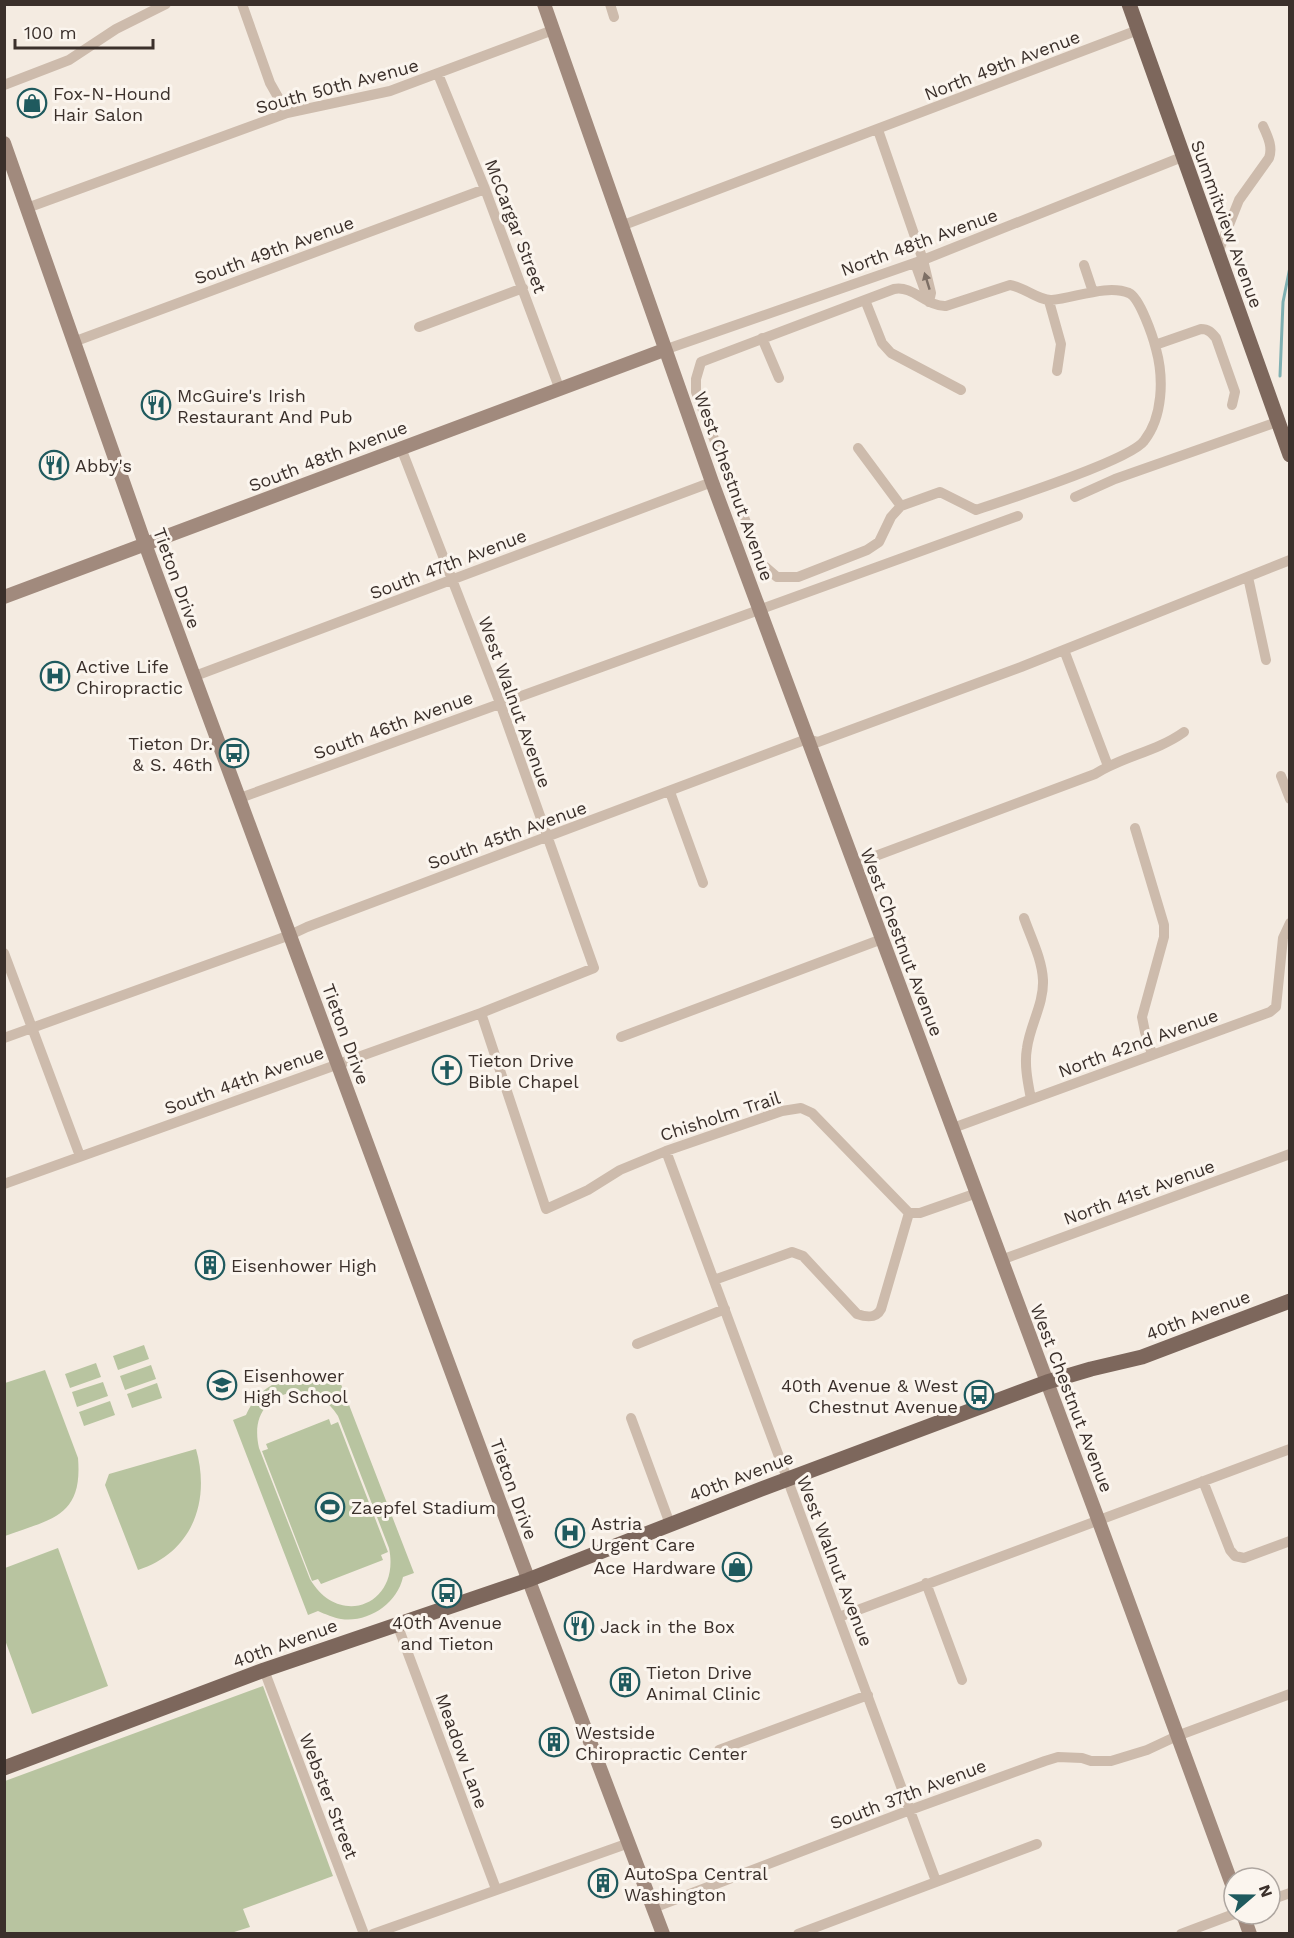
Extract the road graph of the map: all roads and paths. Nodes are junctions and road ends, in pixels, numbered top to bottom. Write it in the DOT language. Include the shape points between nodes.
graph roads {
  1 [pos="166,4"];
  2 [pos="242,4"];
  3 [pos="610,4"];
  4 [pos="1130,4"];
  5 [pos="545,5"];
  6 [pos="614,16"];
  7 [pos="553,30"];
  8 [pos="1138,30"];
  9 [pos="438,74"];
  10 [pos="4,85"];
  11 [pos="287,113"];
  12 [pos="1263,126"];
  13 [pos="878,130"];
  14 [pos="4,142"];
  15 [pos="1182,157"];
  16 [pos="485,189"];
  17 [pos="27,208"];
  18 [pos="621,226"];
  19 [pos="1217,255"];
  20 [pos="919,262"];
  21 [pos="1084,265"];
  22 [pos="523,288"];
  23 [pos="1093,292"];
  24 [pos="866,300"];
  25 [pos="1049,300"];
  26 [pos="929,302"];
  27 [pos="419,327"];
  28 [pos="762,338"];
  29 [pos="75,341"];
  30 [pos="1155,345"];
  31 [pos="664,350"];
  32 [pos="1058,371"];
  33 [pos="779,378"];
  34 [pos="560,390"];
  35 [pos="961,390"];
  36 [pos="1232,405"];
  37 [pos="1277,422"];
  38 [pos="401,448"];
  39 [pos="858,448"];
  40 [pos="1290,455"];
  41 [pos="1090,469"];
  42 [pos="712,482"];
  43 [pos="1096,487"];
  44 [pos="1075,497"];
  45 [pos="901,506"];
  46 [pos="1018,516"];
  47 [pos="145,544"];
  48 [pos="1290,560"];
  49 [pos="1248,577"];
  50 [pos="452,580"];
  51 [pos="4,597"];
  52 [pos="761,610"];
  53 [pos="1064,650"];
  54 [pos="1266,660"];
  55 [pos="195,676"];
  56 [pos="500,704"];
  57 [pos="1184,732"];
  58 [pos="807,739"];
  59 [pos="1108,766"];
  60 [pos="1281,776"];
  61 [pos="670,792"];
  62 [pos="240,798"];
  63 [pos="1290,799"];
  64 [pos="1135,828"];
  65 [pos="547,838"];
  66 [pos="854,864"];
  67 [pos="703,883"];
  68 [pos="1024,918"];
  69 [pos="1290,923"];
  70 [pos="290,935"];
  71 [pos="882,939"];
  72 [pos="4,953"];
  73 [pos="1286,955"];
  74 [pos="594,968"];
  75 [pos="481,1013"];
  76 [pos="33,1028"];
  77 [pos="621,1037"];
  78 [pos="4,1038"];
  79 [pos="1152,1054"];
  80 [pos="338,1064"];
  81 [pos="1030,1099"];
  82 [pos="953,1128"];
  83 [pos="666,1151"];
  84 [pos="1290,1154"];
  85 [pos="80,1156"];
  86 [pos="4,1184"];
  87 [pos="977,1193"];
  88 [pos="909,1213"];
  89 [pos="1000,1260"];
  90 [pos="714,1280"];
  91 [pos="1290,1301"];
  92 [pos="725,1309"];
  93 [pos="637,1344"];
  94 [pos="1047,1383"];
  95 [pos="631,1418"];
  96 [pos="1290,1449"];
  97 [pos="787,1479"];
  98 [pos="1203,1481"];
  99 [pos="1098,1519"];
  100 [pos="670,1524"];
  101 [pos="1290,1541"];
  102 [pos="528,1580"];
  103 [pos="926,1583"];
  104 [pos="839,1617"];
  105 [pos="397,1624"];
  106 [pos="264,1670"];
  107 [pos="962,1680"];
  108 [pos="1290,1694"];
  109 [pos="868,1695"];
  110 [pos="1177,1736"];
  111 [pos="719,1750"];
  112 [pos="4,1768"];
  113 [pos="910,1810"];
  114 [pos="629,1843"];
  115 [pos="1037,1844"];
  116 [pos="1225,1866"];
  117 [pos="936,1881"];
  118 [pos="496,1889"];
  119 [pos="653,1908"];
  120 [pos="1222,1919"];
  121 [pos="364,1934"];
  122 [pos="373,1934"];
  123 [pos="663,1934"];
  124 [pos="798,1934"];
  125 [pos="1181,1934"];
  1 -- 10 [label="street" via="116,29 69,60"];
  2 -- 11 [label="street" via="270,83"];
  3 -- 6 [label="street"];
  4 -- 8 [label="main road, Summitview Avenue"];
  5 -- 7 [label="street, West Chestnut Avenue"];
  7 -- 9 [label="street, South 50th Avenue"];
  7 -- 18 [label="street, West Chestnut Avenue"];
  8 -- 13 [label="street, North 49th Avenue"];
  8 -- 15 [label="main road, Summitview Avenue"];
  9 -- 11 [label="street, South 50th Avenue" via="390,91"];
  9 -- 16 [label="street, McCargar Street"];
  11 -- 17 [label="street, South 50th Avenue"];
  12 -- 19 [label="street" via="1272,152 1239,200"];
  13 -- 18 [label="street, North 49th Avenue"];
  13 -- 20 [label="street"];
  14 -- 17 [label="street, Tieton Drive"];
  15 -- 19 [label="main road, Summitview Avenue"];
  15 -- 20 [label="street, North 48th Avenue"];
  16 -- 22 [label="street, McCargar Street"];
  16 -- 29 [label="street, South 49th Avenue"];
  17 -- 29 [label="street, Tieton Drive"];
  18 -- 31 [label="street, West Chestnut Avenue"];
  19 -- 37 [label="main road, Summitview Avenue"];
  20 -- 26 [label="street"];
  20 -- 31 [label="street, North 48th Avenue"];
  21 -- 23 [label="street"];
  22 -- 27 [label="street"];
  22 -- 34 [label="street, McCargar Street"];
  23 -- 25 [label="street"];
  23 -- 30 [label="street" via="1119,290 1131,294"];
  24 -- 26 [label="street" via="898,288"];
  24 -- 28 [label="street"];
  24 -- 35 [label="street" via="882,343 891,353"];
  25 -- 26 [label="street" via="1010,285 946,306"];
  25 -- 32 [label="street" via="1061,344"];
  28 -- 33 [label="street"];
  28 -- 45 [label="street" via="701,362 696,392 762,564 777,577 798,577 867,550 879,542"];
  29 -- 47 [label="street, Tieton Drive"];
  30 -- 36 [label="street" via="1207,329 1216,338 1235,392"];
  30 -- 41 [label="street" via="1162,370 1158,413 1152,429 1143,443 1130,452"];
  31 -- 34 [label="street, South 48th Avenue"];
  31 -- 42 [label="street, West Chestnut Avenue"];
  34 -- 38 [label="street, South 48th Avenue"];
  37 -- 40 [label="main road, Summitview Avenue"];
  37 -- 43 [label="street"];
  38 -- 47 [label="street, South 48th Avenue"];
  38 -- 50 [label="street, West Walnut Avenue"];
  39 -- 45 [label="street"];
  41 -- 43 [label="street"];
  41 -- 45 [label="street" via="976,510 940,492"];
  42 -- 50 [label="street, South 47th Avenue"];
  42 -- 52 [label="street, West Chestnut Avenue"];
  43 -- 44 [label="street"];
  46 -- 52 [label="street, South 46th Avenue"];
  47 -- 51 [label="street, South 48th Avenue"];
  47 -- 55 [label="street, Tieton Drive"];
  48 -- 49 [label="street, South 45th Avenue"];
  49 -- 53 [label="street, South 45th Avenue"];
  49 -- 54 [label="street"];
  50 -- 55 [label="street, South 47th Avenue"];
  50 -- 56 [label="street, West Walnut Avenue"];
  52 -- 56 [label="street, South 46th Avenue"];
  52 -- 58 [label="street, West Chestnut Avenue"];
  53 -- 58 [label="street, South 45th Avenue" via="818,741"];
  53 -- 59 [label="street"];
  55 -- 62 [label="street, Tieton Drive"];
  56 -- 62 [label="street, South 46th Avenue"];
  56 -- 65 [label="street, West Walnut Avenue"];
  57 -- 59 [label="street" via="1169,743"];
  58 -- 61 [label="street, South 45th Avenue"];
  58 -- 66 [label="street, West Chestnut Avenue"];
  59 -- 66 [label="street"];
  60 -- 63 [label="street"];
  61 -- 65 [label="street, South 45th Avenue"];
  61 -- 67 [label="street"];
  62 -- 70 [label="street, Tieton Drive"];
  64 -- 79 [label="street" via="1164,925 1142,1017"];
  65 -- 70 [label="street, South 45th Avenue"];
  65 -- 74 [label="street, West Walnut Avenue"];
  66 -- 71 [label="street, West Chestnut Avenue"];
  68 -- 81 [label="street" via="1041,963 1043,981 1026,1049"];
  69 -- 73 [label="street, North 42nd Avenue" via="1283,938"];
  70 -- 76 [label="street, South 45th Avenue"];
  70 -- 80 [label="street, Tieton Drive"];
  71 -- 77 [label="street"];
  71 -- 82 [label="street, West Chestnut Avenue"];
  72 -- 76 [label="street"];
  73 -- 79 [label="street, North 42nd Avenue" via="1276,1007 1270,1012"];
  74 -- 75 [label="street, South 44th Avenue"];
  75 -- 80 [label="street, South 44th Avenue"];
  75 -- 83 [label="street, Chisholm Trail" via="546,1209"];
  76 -- 78 [label="street, South 45th Avenue"];
  76 -- 85 [label="street"];
  79 -- 81 [label="street, North 42nd Avenue"];
  80 -- 85 [label="street, South 44th Avenue"];
  80 -- 102 [label="street, Tieton Drive"];
  81 -- 82 [label="street, North 42nd Avenue"];
  82 -- 87 [label="street, West Chestnut Avenue"];
  83 -- 88 [label="street, Chisholm Trail" via="801,1108 812,1113"];
  83 -- 90 [label="street, West Walnut Avenue"];
  84 -- 89 [label="street, North 41st Avenue"];
  85 -- 86 [label="street, South 44th Avenue"];
  87 -- 88 [label="street" via="920,1213"];
  87 -- 89 [label="street, West Chestnut Avenue"];
  88 -- 90 [label="street" via="881,1309 869,1317 857,1314 803,1256 792,1252"];
  89 -- 94 [label="street, West Chestnut Avenue"];
  90 -- 92 [label="street, West Walnut Avenue"];
  91 -- 94 [label="main road, 40th Avenue" via="1142,1358"];
  92 -- 93 [label="street"];
  92 -- 97 [label="street, West Walnut Avenue"];
  94 -- 97 [label="main road, 40th Avenue"];
  94 -- 99 [label="street, West Chestnut Avenue"];
  95 -- 100 [label="street"];
  96 -- 98 [label="street"];
  97 -- 100 [label="main road, 40th Avenue"];
  97 -- 104 [label="street, West Walnut Avenue"];
  98 -- 99 [label="street"];
  98 -- 101 [label="street" via="1230,1550 1236,1556 1244,1558"];
  99 -- 103 [label="street"];
  99 -- 110 [label="street, West Chestnut Avenue"];
  100 -- 102 [label="main road, 40th Avenue"];
  102 -- 105 [label="main road, 40th Avenue"];
  102 -- 114 [label="street, Tieton Drive"];
  103 -- 104 [label="street"];
  103 -- 107 [label="street"];
  104 -- 109 [label="street, West Walnut Avenue"];
  105 -- 106 [label="main road, 40th Avenue"];
  105 -- 118 [label="street, Meadow Lane"];
  106 -- 112 [label="main road, 40th Avenue"];
  106 -- 121 [label="street, Webster Street"];
  108 -- 110 [label="street, South 37th Avenue"];
  109 -- 111 [label="street"];
  109 -- 113 [label="street, West Walnut Avenue"];
  110 -- 113 [label="street, South 37th Avenue" via="1111,1761 1058,1757"];
  110 -- 116 [label="street, West Chestnut Avenue"];
  113 -- 117 [label="street, West Walnut Avenue"];
  113 -- 119 [label="street, South 37th Avenue"];
  114 -- 118 [label="street"];
  114 -- 119 [label="street, Tieton Drive"];
  115 -- 117 [label="street"];
  117 -- 124 [label="street"];
  118 -- 122 [label="street"];
  119 -- 123 [label="street, Tieton Drive"];
  120 -- 125 [label="street"];
}
